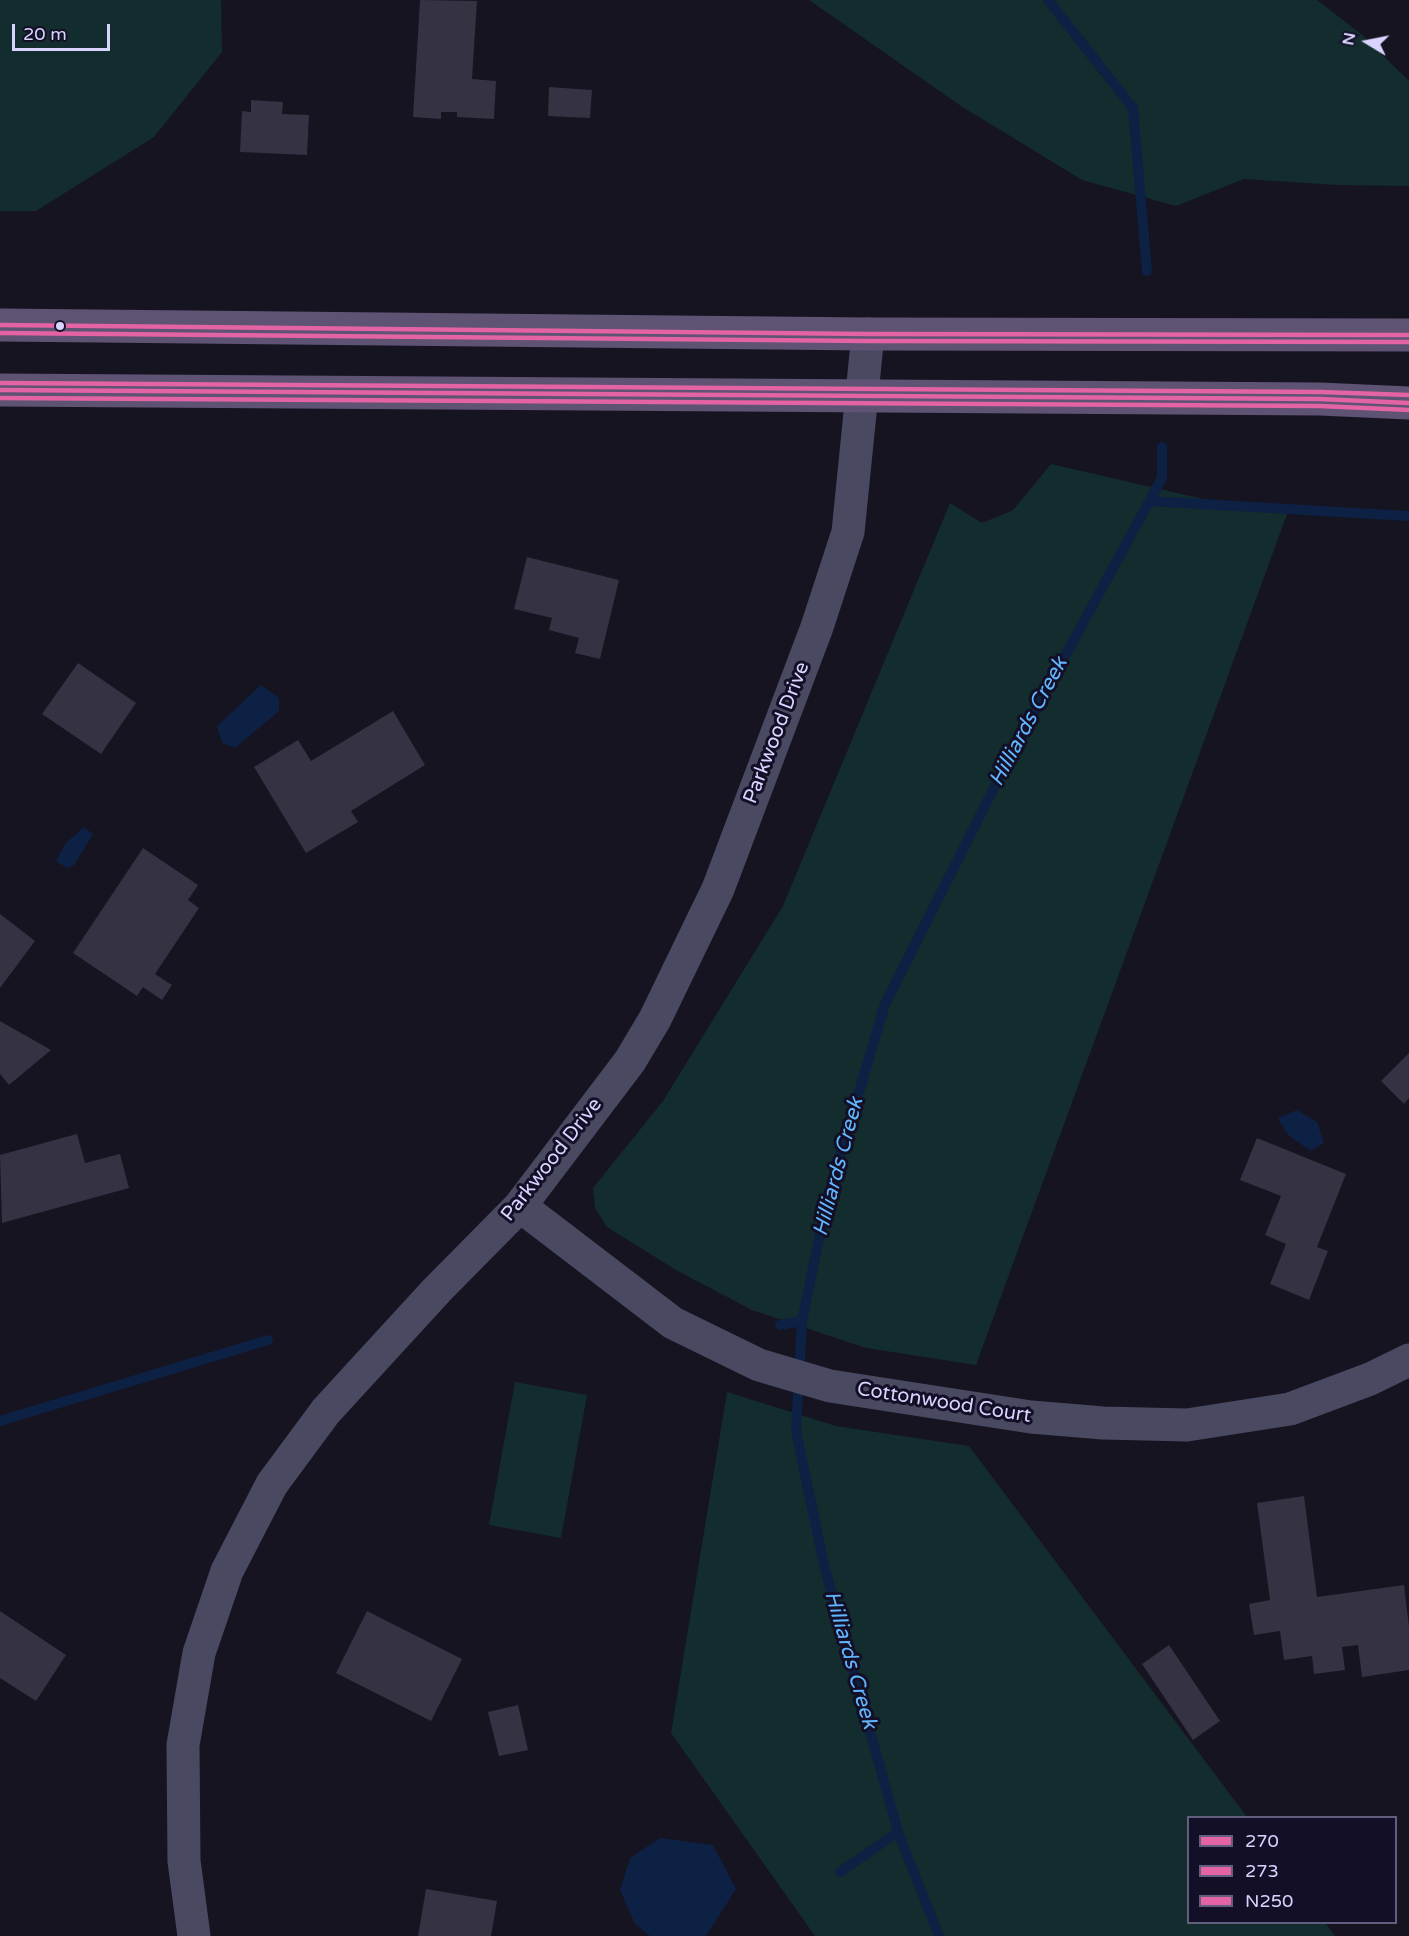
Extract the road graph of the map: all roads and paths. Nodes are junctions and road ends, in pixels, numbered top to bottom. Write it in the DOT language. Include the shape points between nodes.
graph roads {
  1 [pos="0,325"];
  2 [pos="868,334"];
  3 [pos="1409,335"];
  4 [pos="0,390"];
  5 [pos="862,396"];
  6 [pos="1409,403"];
  7 [pos="520,1206"];
  8 [pos="1409,1360"];
  9 [pos="194,1936"];
  1 -- 2 [label="main road"];
  2 -- 3 [label="main road"];
  2 -- 5 [label="street, Parkwood Drive"];
  4 -- 5 [label="main road"];
  5 -- 6 [label="main road"];
  5 -- 7 [label="street, Parkwood Drive" via="848,532 817,627 718,889 655,1019 630,1061"];
  7 -- 8 [label="street, Cottonwood Court" via="673,1323 759,1365 830,1386 1031,1417 1187,1425 1290,1409"];
  7 -- 9 [label="street, Parkwood Drive" via="326,1411 272,1484 227,1571 199,1653 183,1745 184,1861"];
}
